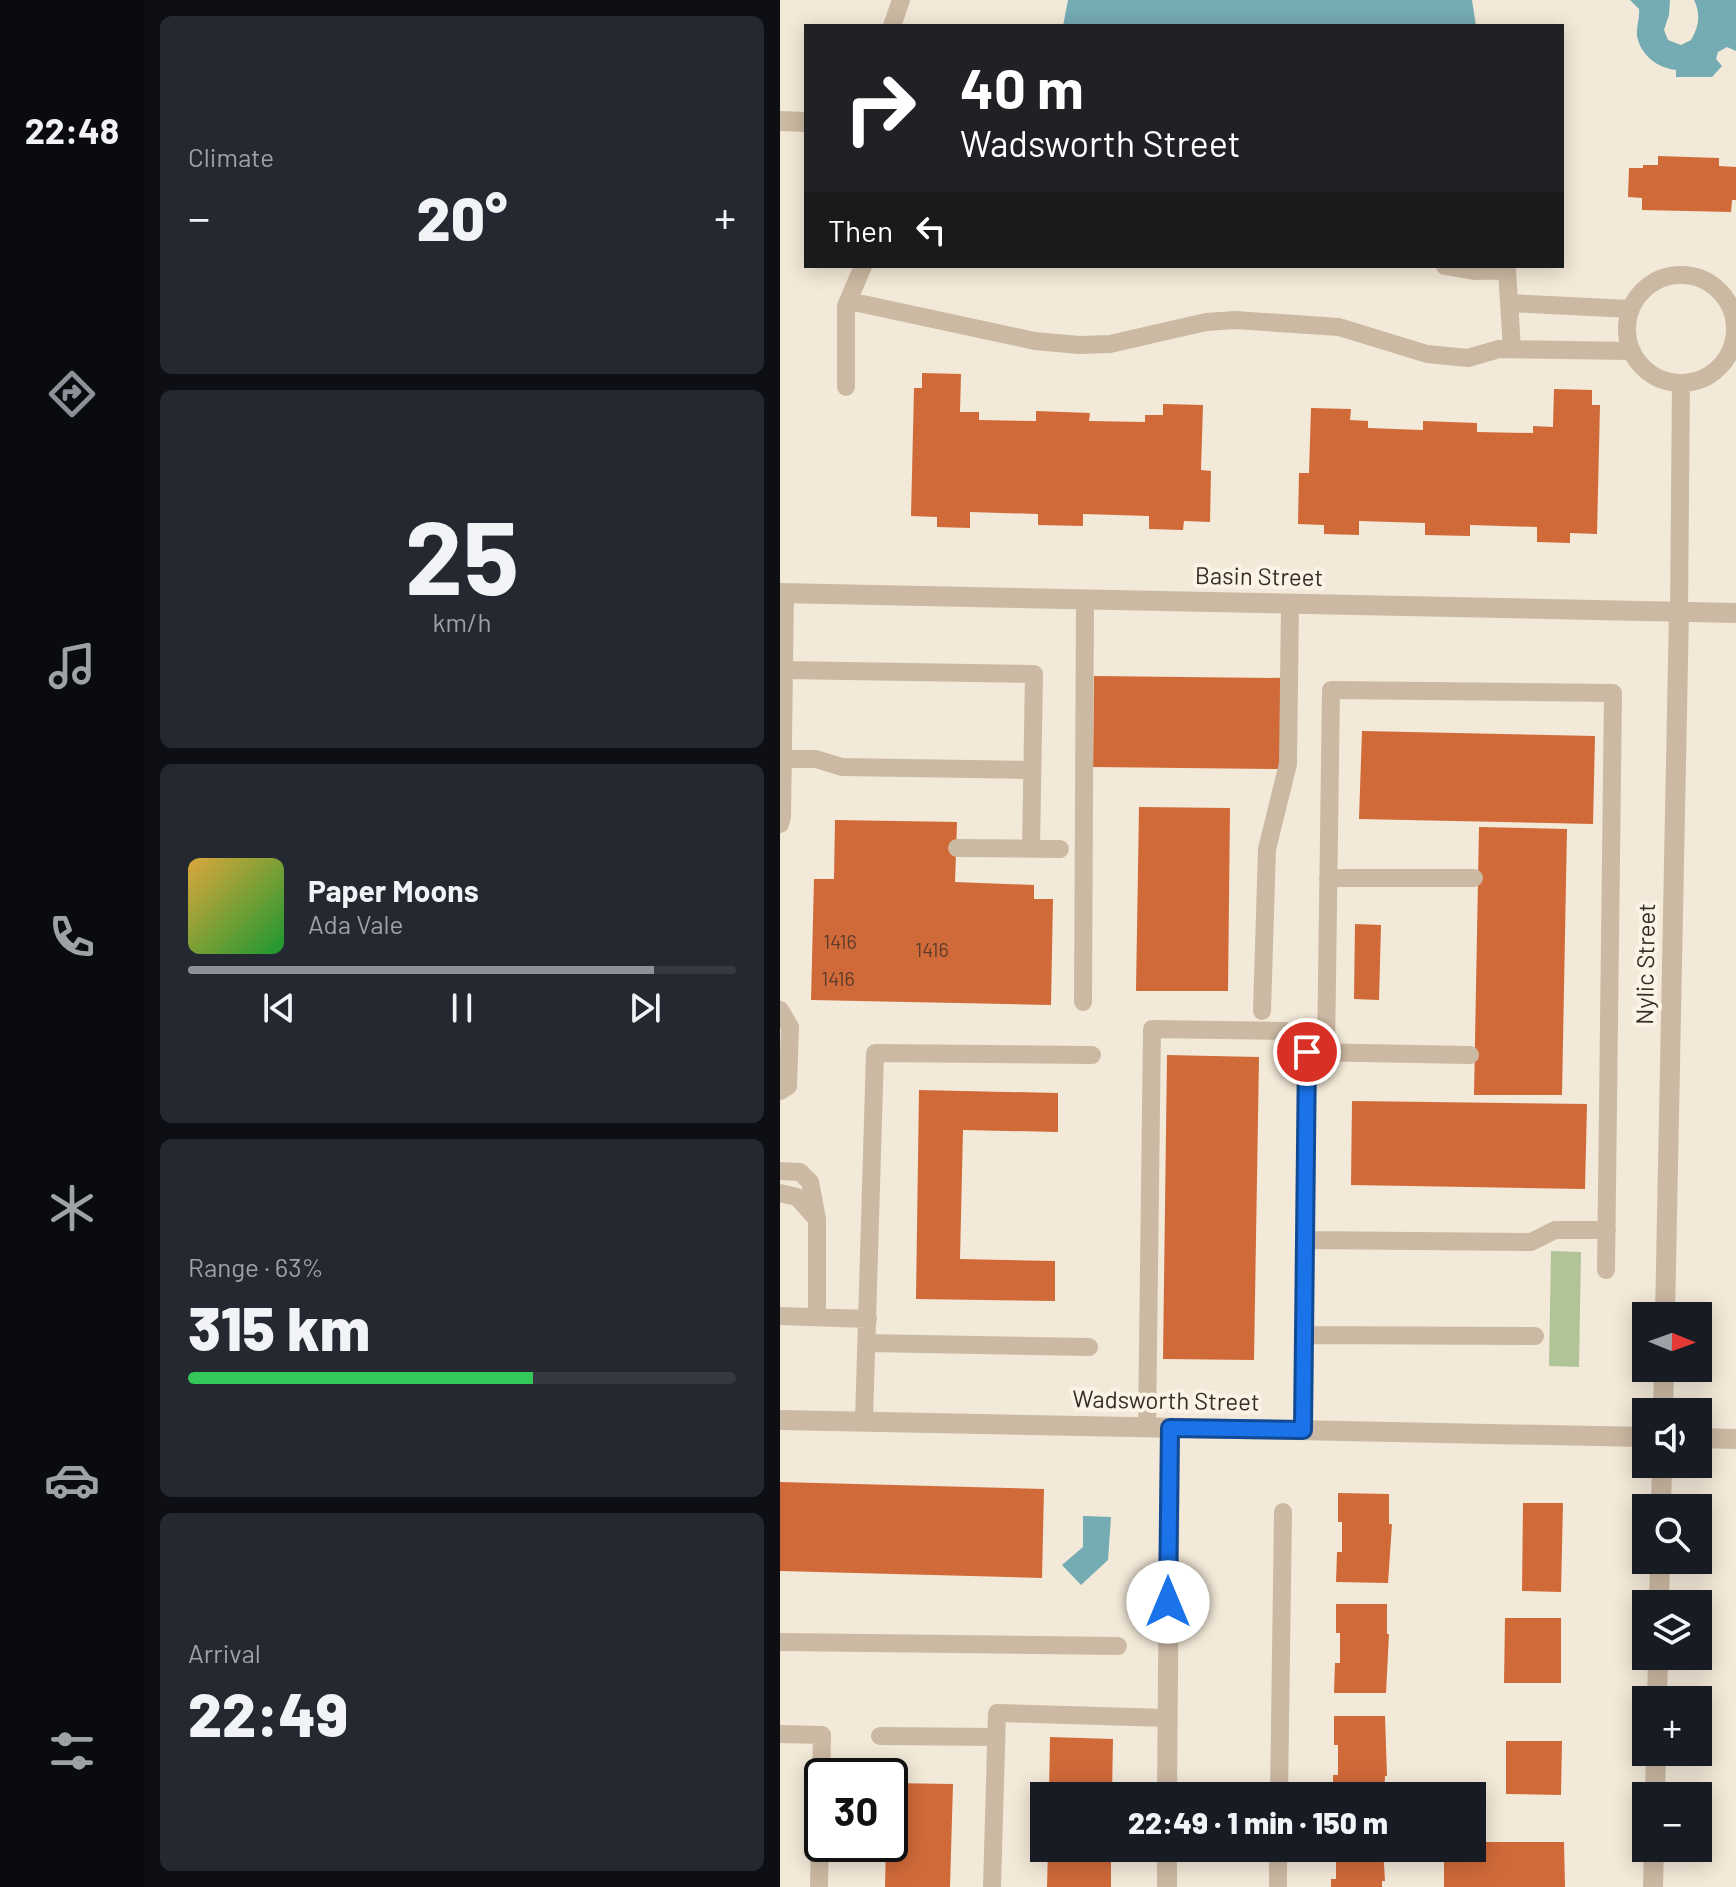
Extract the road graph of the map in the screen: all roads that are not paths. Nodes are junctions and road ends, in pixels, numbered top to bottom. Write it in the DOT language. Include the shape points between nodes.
graph roads {
  1 [pos="901,0"];
  2 [pos="893,24"];
  3 [pos="780,121"];
  4 [pos="804,122"];
  5 [pos="862,268"];
  6 [pos="1457,268"];
  7 [pos="849,301"];
  8 [pos="1509,303"];
  9 [pos="1732,303"];
  10 [pos="1631,309"];
  11 [pos="1512,349"];
  12 [pos="1632,351"];
  13 [pos="1733,351"];
  14 [pos="1681,383"];
  15 [pos="846,387"];
  16 [pos="783,593"];
  17 [pos="1085,600"];
  18 [pos="1290,604"];
  19 [pos="1679,612"];
  20 [pos="1736,613"];
  21 [pos="783,679"];
  22 [pos="783,759"];
  23 [pos="1032,770"];
  24 [pos="780,824"];
  25 [pos="957,848"];
  26 [pos="1031,849"];
  27 [pos="1060,849"];
  28 [pos="1328,878"];
  29 [pos="1474,878"];
  30 [pos="1083,1002"];
  31 [pos="780,1010"];
  32 [pos="1262,1011"];
  33 [pos="1307,1052"];
  34 [pos="1326,1052"];
  35 [pos="1092,1055"];
  36 [pos="1470,1055"];
  37 [pos="784,1088"];
  38 [pos="780,1171"];
  39 [pos="780,1193"];
  40 [pos="817,1219"];
  41 [pos="1607,1230"];
  42 [pos="1304,1240"];
  43 [pos="1606,1270"];
  44 [pos="1665,1302"];
  45 [pos="780,1316"];
  46 [pos="817,1317"];
  47 [pos="868,1319"];
  48 [pos="1305,1335"];
  49 [pos="1535,1336"];
  50 [pos="867,1343"];
  51 [pos="1089,1347"];
  52 [pos="780,1420"];
  53 [pos="864,1421"];
  54 [pos="1147,1427"];
  55 [pos="1170,1428"];
  56 [pos="1303,1430"];
  57 [pos="1632,1437"];
  58 [pos="1712,1438"];
  59 [pos="1736,1439"];
  60 [pos="1283,1512"];
  61 [pos="780,1642"];
  62 [pos="1118,1646"];
  63 [pos="1167,1718"];
  64 [pos="780,1734"];
  65 [pos="880,1736"];
  66 [pos="996,1737"];
  67 [pos="1167,1782"];
  68 [pos="1279,1782"];
  69 [pos="1167,1862"];
  70 [pos="1278,1862"];
  71 [pos="1654,1862"];
  72 [pos="819,1887"];
  73 [pos="992,1887"];
  74 [pos="1167,1887"];
  75 [pos="1278,1887"];
  76 [pos="1653,1887"];
  1 -- 2 [label="lane"];
  3 -- 4 [label="street"];
  5 -- 7 [label="lane"];
  6 -- 8 [label="lane" via="1507,270"];
  7 -- 11 [label="lane" via="1035,341 1079,345 1235,320 1339,327 1427,354 1468,358"];
  7 -- 15 [label="lane"];
  8 -- 10 [label="lane"];
  8 -- 11 [label="lane"];
  9 -- 10 [label="lane" via="1710,283 1677,274 1644,289"];
  9 -- 13 [label="lane"];
  10 -- 12 [label="lane" via="1627,321"];
  11 -- 12 [label="lane"];
  12 -- 14 [label="lane" via="1646,371"];
  13 -- 14 [label="lane" via="1714,373"];
  14 -- 19 [label="lane"];
  16 -- 17 [label="street, Basin Street"];
  16 -- 21 [label="lane"];
  17 -- 18 [label="street, Basin Street"];
  17 -- 30 [label="lane"];
  18 -- 19 [label="street, Basin Street"];
  18 -- 32 [label="lane" via="1288,764 1267,849"];
  19 -- 20 [label="street, Basin Street"];
  19 -- 44 [label="street, Nylic Street"];
  21 -- 22 [label="lane"];
  21 -- 23 [label="lane" via="1034,674"];
  22 -- 23 [label="lane" via="816,759 842,767"];
  22 -- 24 [label="lane"];
  23 -- 26 [label="lane"];
  25 -- 26 [label="lane"];
  26 -- 27 [label="lane"];
  28 -- 29 [label="lane"];
  28 -- 34 [label="lane"];
  28 -- 41 [label="lane" via="1331,690 1613,693"];
  31 -- 37 [label="lane" via="790,1027"];
  33 -- 34 [label="lane"];
  33 -- 42 [label="lane"];
  33 -- 54 [label="lane" via="1285,1031 1152,1029"];
  34 -- 36 [label="lane"];
  35 -- 47 [label="lane" via="875,1053"];
  38 -- 40 [label="lane" via="800,1172 810,1182"];
  39 -- 40 [label="lane" via="797,1197"];
  40 -- 46 [label="lane"];
  41 -- 42 [label="lane" via="1555,1230 1531,1242"];
  41 -- 43 [label="lane"];
  42 -- 48 [label="lane"];
  45 -- 46 [label="lane"];
  46 -- 47 [label="lane"];
  47 -- 50 [label="lane"];
  48 -- 49 [label="lane"];
  48 -- 56 [label="lane"];
  50 -- 51 [label="lane"];
  50 -- 53 [label="lane"];
  52 -- 53 [label="street, Wadsworth Street"];
  53 -- 54 [label="street, Wadsworth Street"];
  54 -- 55 [label="street, Wadsworth Street"];
  55 -- 56 [label="street, Wadsworth Street"];
  55 -- 63 [label="street"];
  56 -- 57 [label="street, Wadsworth Street"];
  58 -- 59 [label="street"];
  60 -- 68 [label="lane"];
  61 -- 62 [label="lane"];
  63 -- 66 [label="lane" via="997,1713"];
  63 -- 67 [label="street"];
  64 -- 72 [label="lane" via="822,1735"];
  65 -- 66 [label="lane"];
  66 -- 73 [label="lane"];
  69 -- 74 [label="street"];
  70 -- 75 [label="lane"];
  71 -- 76 [label="street"];
}
